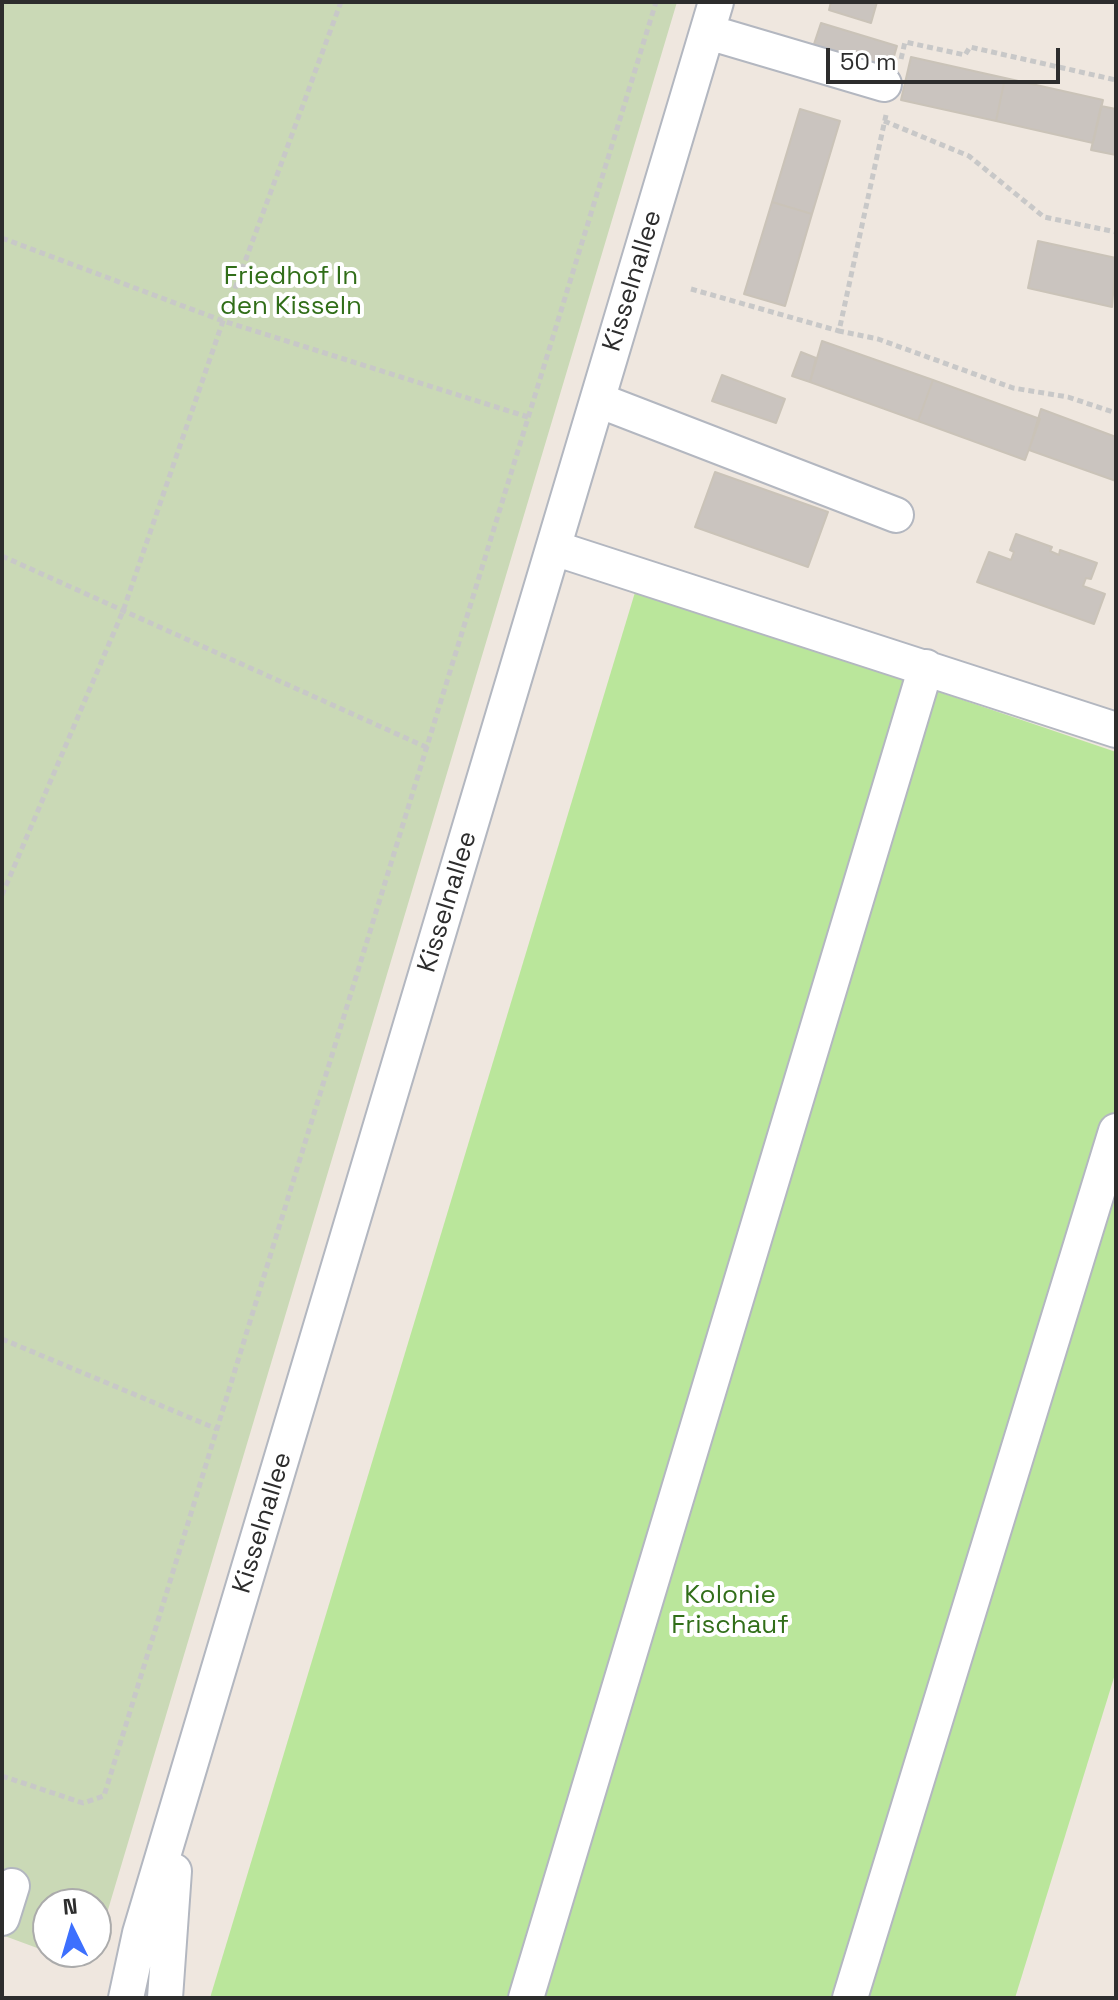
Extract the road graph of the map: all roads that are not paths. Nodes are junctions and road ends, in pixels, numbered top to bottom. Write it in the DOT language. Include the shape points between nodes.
graph roads {
  1 [pos="712,17"];
  2 [pos="890,89"];
  3 [pos="598,400"];
  4 [pos="896,515"];
  5 [pos="554,548"];
  6 [pos="926,667"];
  7 [pos="1116,730"];
  8 [pos="1116,1131"];
  9 [pos="180,1803"];
  10 [pos="12,1886"];
  11 [pos="2,1918"];
  12 [pos="126,1998"];
  13 [pos="165,1998"];
  14 [pos="526,1998"];
  15 [pos="850,1998"];
  1 -- 2 [label="street"];
  1 -- 3 [label="street, Kisselnallee"];
  3 -- 4 [label="street"];
  3 -- 5 [label="street, Kisselnallee"];
  5 -- 6 [label="street"];
  5 -- 9 [label="street, Kisselnallee"];
  6 -- 7 [label="street"];
  6 -- 14 [label="street"];
  8 -- 15 [label="street"];
  9 -- 12 [label="street, Kisselnallee"];
  9 -- 13 [label="street, Kisselnallee"];
  10 -- 11 [label="street"];
}
